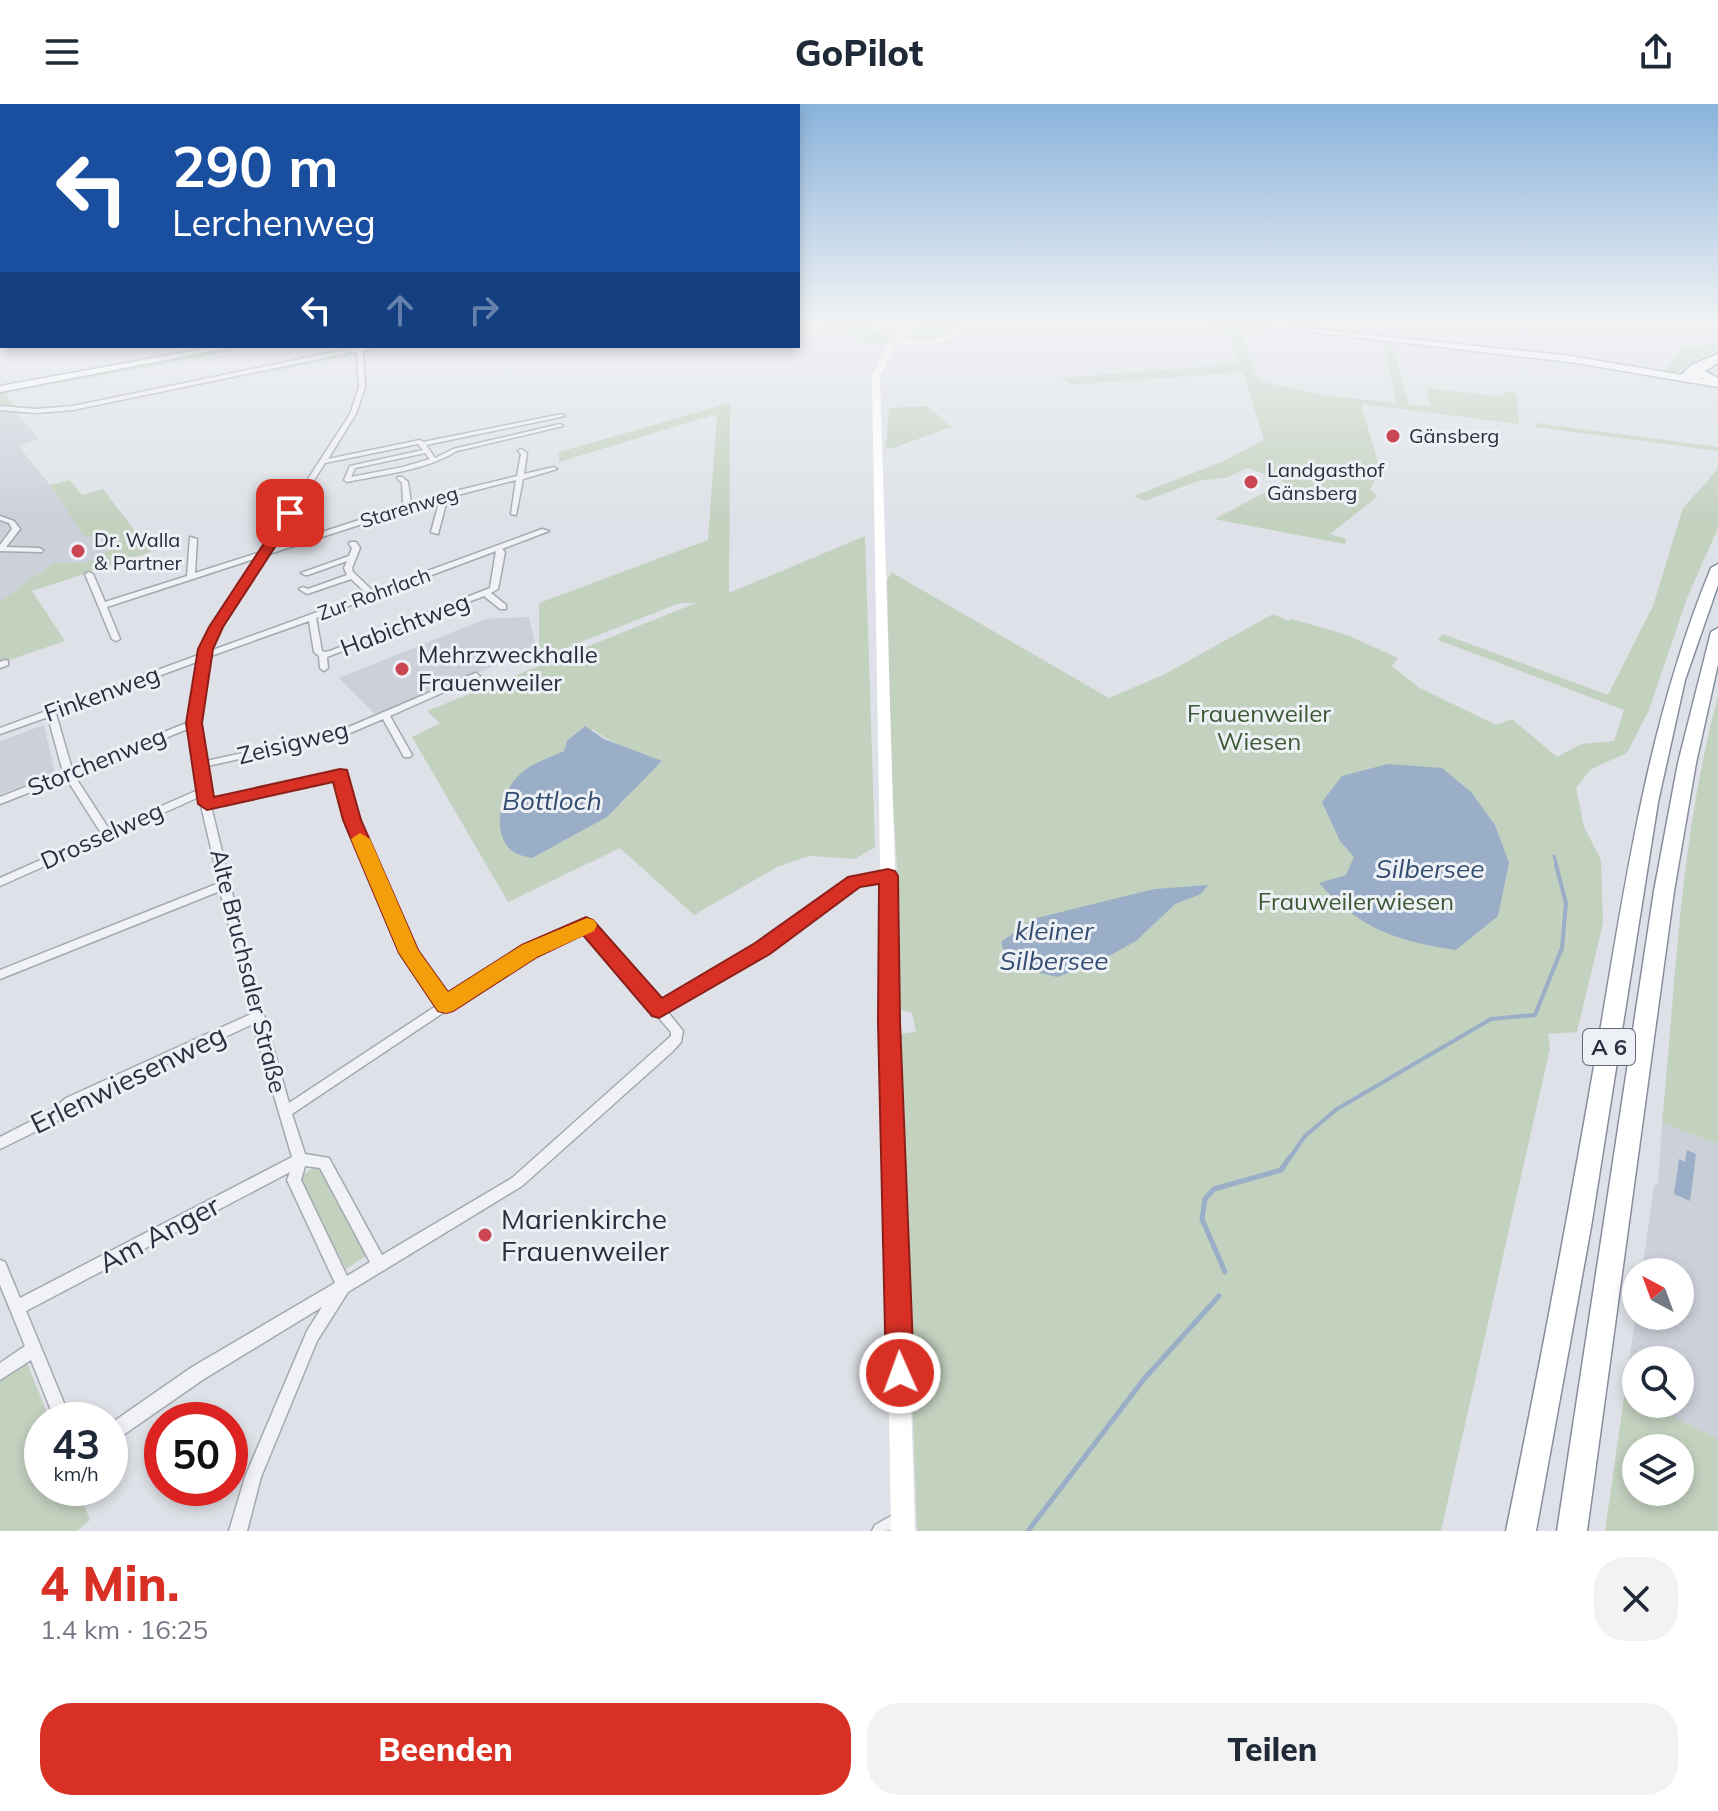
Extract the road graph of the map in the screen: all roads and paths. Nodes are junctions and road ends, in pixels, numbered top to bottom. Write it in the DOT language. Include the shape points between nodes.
graph roads {
  1 [pos="168,388"];
  2 [pos="361,388"];
  3 [pos="876,388"];
  4 [pos="0,408"];
  5 [pos="562,416"];
  6 [pos="560,426"];
  7 [pos="424,448"];
  8 [pos="521,451"];
  9 [pos="432,458"];
  10 [pos="325,461"];
  11 [pos="554,469"];
  12 [pos="520,477"];
  13 [pos="400,478"];
  14 [pos="441,496"];
  15 [pos="409,506"];
  16 [pos="514,514"];
  17 [pos="0,518"];
  18 [pos="545,531"];
  19 [pos="435,532"];
  20 [pos="193,539"];
  21 [pos="353,544"];
  22 [pos="1,549"];
  23 [pos="498,549"];
  24 [pos="39,550"];
  25 [pos="265,552"];
  26 [pos="353,557"];
  27 [pos="1718,568"];
  28 [pos="305,573"];
  29 [pos="89,574"];
  30 [pos="353,576"];
  31 [pos="191,577"];
  32 [pos="174,582"];
  33 [pos="303,589"];
  34 [pos="182,591"];
  35 [pos="487,594"];
  36 [pos="373,595"];
  37 [pos="101,606"];
  38 [pos="503,607"];
  39 [pos="312,617"];
  40 [pos="1718,632"];
  41 [pos="116,639"];
  42 [pos="323,655"];
  43 [pos="203,657"];
  44 [pos="324,668"];
  45 [pos="476,676"];
  46 [pos="51,713"];
  47 [pos="385,715"];
  48 [pos="194,723"];
  49 [pos="0,731"];
  50 [pos="407,755"];
  51 [pos="200,765"];
  52 [pos="68,773"];
  53 [pos="204,791"];
  54 [pos="0,801"];
  55 [pos="207,804"];
  56 [pos="107,834"];
  57 [pos="888,876"];
  58 [pos="0,882"];
  59 [pos="224,885"];
  60 [pos="0,975"];
  61 [pos="446,1005"];
  62 [pos="659,1010"];
  63 [pos="256,1017"];
  64 [pos="285,1112"];
  65 [pos="0,1143"];
  66 [pos="300,1160"];
  67 [pos="379,1265"];
  68 [pos="0,1267"];
  69 [pos="344,1286"];
  70 [pos="17,1308"];
  71 [pos="34,1349"];
  72 [pos="0,1372"];
  73 [pos="56,1402"];
  74 [pos="128,1422"];
  75 [pos="903,1525"];
  76 [pos="238,1531"];
  77 [pos="881,1531"];
  78 [pos="1521,1531"];
  79 [pos="1572,1531"];
  1 -- 4 [label="street" via="73,408"];
  2 -- 10 [label="street, Alte Bruchsaler Straße" via="358,403"];
  3 -- 57 [label="main road"];
  5 -- 7 [label="street"];
  6 -- 9 [label="street"];
  7 -- 9 [label="street"];
  7 -- 9 [label="street" via="352,467 347,480"];
  7 -- 10 [label="street" via="420,442"];
  8 -- 12 [label="street"];
  10 -- 25 [label="street, Alte Bruchsaler Straße"];
  11 -- 12 [label="street, Starenweg"];
  12 -- 14 [label="street, Starenweg"];
  12 -- 16 [label="street"];
  13 -- 15 [label="street"];
  14 -- 15 [label="street, Starenweg"];
  14 -- 19 [label="street"];
  15 -- 25 [label="street, Starenweg"];
  17 -- 22 [label="street" via="16,529"];
  18 -- 23 [label="street, Zur Rohrlach"];
  20 -- 31 [label="street"];
  21 -- 26 [label="street"];
  22 -- 24 [label="street"];
  23 -- 35 [label="street, Habichtweg" via="494,589"];
  23 -- 36 [label="street, Zur Rohrlach"];
  25 -- 31 [label="street, Starenweg"];
  25 -- 43 [label="street, Alte Bruchsaler Straße" via="216,627"];
  26 -- 28 [label="street"];
  26 -- 30 [label="street" via="348,568"];
  27 -- 78 [label="highway, A 6" via="1693,632 1660,755"];
  29 -- 37 [label="street"];
  30 -- 33 [label="street"];
  30 -- 36 [label="street"];
  31 -- 32 [label="street, Starenweg"];
  32 -- 34 [label="street"];
  32 -- 37 [label="street, Starenweg"];
  35 -- 38 [label="street, Habichtweg"];
  35 -- 42 [label="street, Habichtweg"];
  36 -- 39 [label="street, Zur Rohrlach"];
  37 -- 41 [label="street"];
  39 -- 42 [label="street, Habichtweg"];
  39 -- 43 [label="street, Zur Rohrlach"];
  40 -- 79 [label="highway, A 6" via="1664,891"];
  42 -- 44 [label="street, Habichtweg"];
  43 -- 46 [label="street, Finkenweg"];
  43 -- 48 [label="street, Alte Bruchsaler Straße"];
  45 -- 47 [label="street, Zeisigweg"];
  46 -- 49 [label="street, Finkenweg"];
  46 -- 52 [label="street"];
  47 -- 50 [label="street"];
  47 -- 51 [label="street, Zeisigweg" via="329,737"];
  48 -- 51 [label="street, Alte Bruchsaler Straße"];
  48 -- 52 [label="street, Storchenweg"];
  51 -- 53 [label="street, Alte Bruchsaler Straße"];
  52 -- 54 [label="street, Storchenweg"];
  52 -- 56 [label="street"];
  53 -- 55 [label="street, Alte Bruchsaler Straße"];
  53 -- 56 [label="street, Drosselweg"];
  55 -- 59 [label="street, Alte Bruchsaler Straße"];
  55 -- 61 [label="street" via="340,774 352,820 409,953"];
  56 -- 58 [label="street, Drosselweg"];
  57 -- 62 [label="street" via="854,881 762,949"];
  57 -- 75 [label="main road"];
  59 -- 60 [label="street"];
  59 -- 63 [label="street, Alte Bruchsaler Straße"];
  61 -- 62 [label="street" via="517,958 586,925"];
  61 -- 64 [label="street"];
  62 -- 67 [label="street" via="677,1031 668,1048 517,1182"];
  63 -- 64 [label="street, Alte Bruchsaler Straße"];
  63 -- 65 [label="street, Erlenwiesenweg" via="71,1102"];
  64 -- 66 [label="street, Alte Bruchsaler Straße"];
  66 -- 67 [label="street" via="324,1162"];
  66 -- 69 [label="street, Alte Bruchsaler Straße" via="294,1180"];
  66 -- 70 [label="street, Am Anger"];
  67 -- 69 [label="street"];
  68 -- 70 [label="street"];
  69 -- 74 [label="street"];
  69 -- 76 [label="street" via="312,1336 253,1477"];
  70 -- 71 [label="street"];
  71 -- 72 [label="street"];
  71 -- 73 [label="street"];
  75 -- 77 [label="street"];
}
